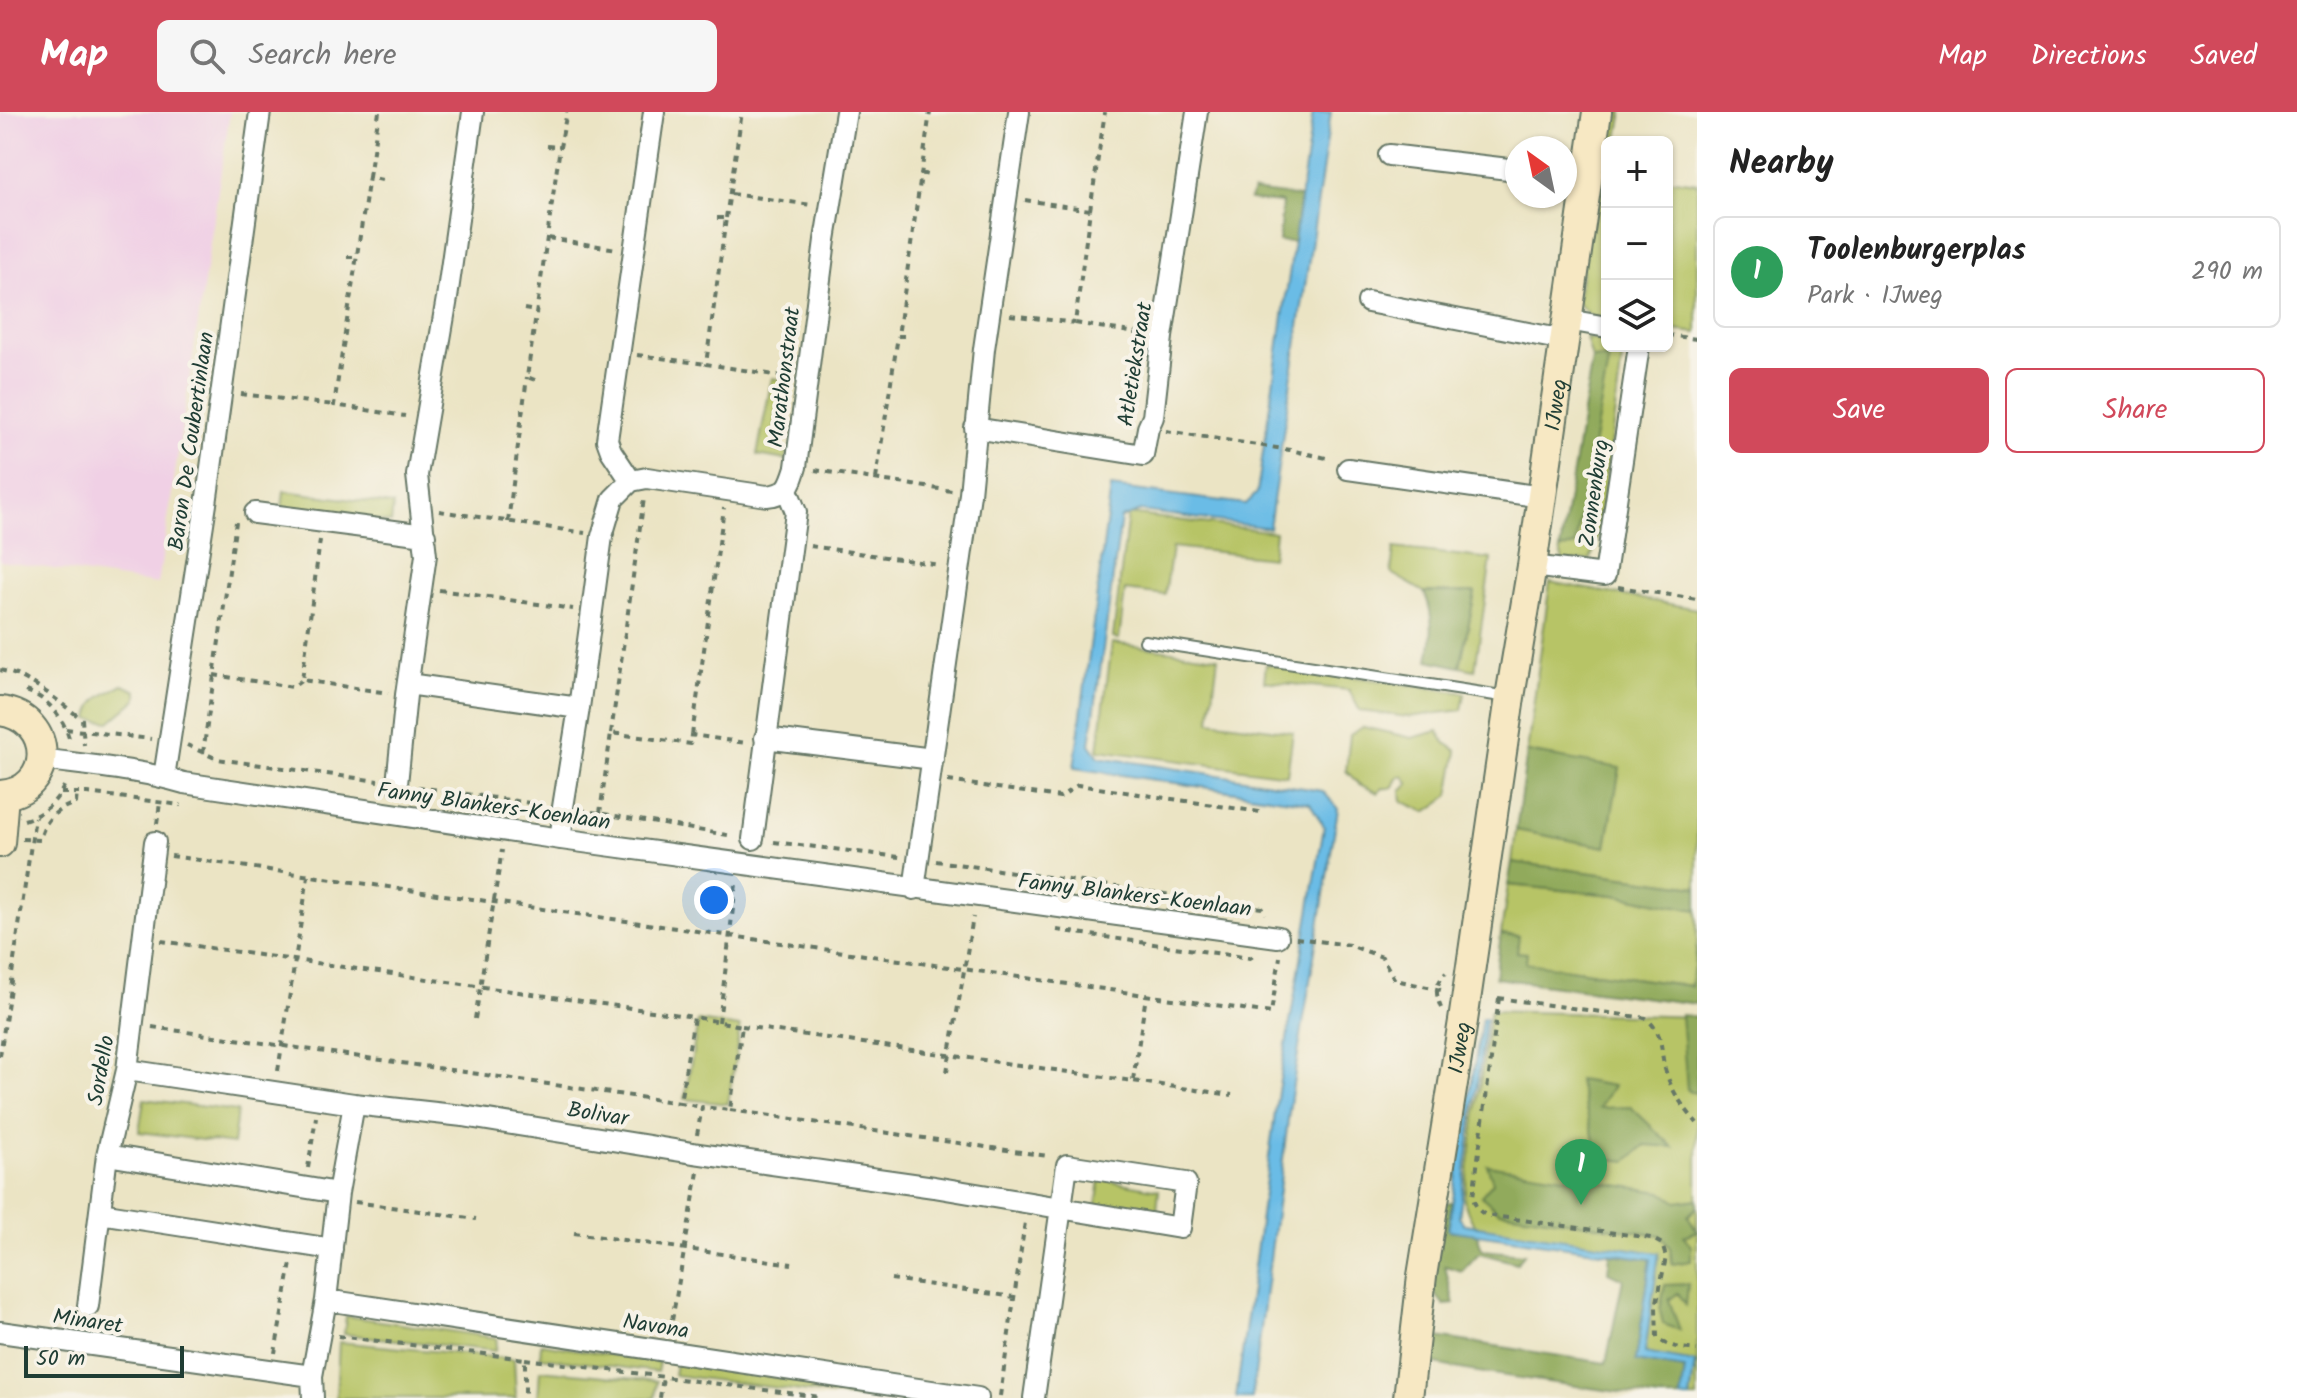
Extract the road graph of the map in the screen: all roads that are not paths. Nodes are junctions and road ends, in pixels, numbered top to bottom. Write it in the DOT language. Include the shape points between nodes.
graph roads {
  1 [pos="260,112"];
  2 [pos="473,112"];
  3 [pos="654,112"];
  4 [pos="846,112"];
  5 [pos="1019,112"];
  6 [pos="1197,112"];
  7 [pos="1597,112"];
  8 [pos="1389,155"];
  9 [pos="1505,169"];
  10 [pos="1577,174"];
  11 [pos="1574,208"];
  12 [pos="1368,302"];
  13 [pos="1601,327"];
  14 [pos="1566,330"];
  15 [pos="1638,352"];
  16 [pos="975,428"];
  17 [pos="1348,469"];
  18 [pos="639,480"];
  19 [pos="787,490"];
  20 [pos="1542,497"];
  21 [pos="246,512"];
  22 [pos="425,535"];
  23 [pos="1532,566"];
  24 [pos="1145,641"];
  25 [pos="407,690"];
  26 [pos="1510,697"];
  27 [pos="579,708"];
  28 [pos="0,711"];
  29 [pos="765,742"];
  30 [pos="42,759"];
  31 [pos="932,769"];
  32 [pos="164,777"];
  33 [pos="397,784"];
  34 [pos="2,795"];
  35 [pos="561,839"];
  36 [pos="753,839"];
  37 [pos="0,843"];
  38 [pos="154,848"];
  39 [pos="914,889"];
  40 [pos="1282,942"];
  41 [pos="127,1070"];
  42 [pos="354,1104"];
  43 [pos="107,1155"];
  44 [pos="338,1196"];
  45 [pos="1061,1208"];
  46 [pos="100,1213"];
  47 [pos="332,1249"];
  48 [pos="326,1300"];
  49 [pos="88,1306"];
  50 [pos="0,1332"];
  51 [pos="312,1376"];
  52 [pos="313,1398"];
  53 [pos="978,1398"];
  54 [pos="1034,1398"];
  55 [pos="1408,1398"];
  1 -- 32 [label="street, Baron De Coubertinlaan"];
  2 -- 22 [label="street" via="417,475"];
  3 -- 18 [label="street" via="607,440"];
  4 -- 19 [label="street, Marathonstraat" via="796,467"];
  5 -- 16 [label="street"];
  6 -- 16 [label="street, Atletiekstraat" via="1143,455"];
  7 -- 10 [label="street, IJweg"];
  8 -- 9 [label="street"];
  11 -- 14 [label="street, IJweg"];
  12 -- 14 [label="street"];
  13 -- 14 [label="street"];
  14 -- 20 [label="street, IJweg"];
  15 -- 23 [label="street, Zonnenburg" via="1605,575"];
  16 -- 31 [label="street"];
  17 -- 20 [label="street"];
  18 -- 19 [label="street" via="767,496"];
  18 -- 27 [label="street" via="613,499 602,536"];
  19 -- 29 [label="street" via="796,512"];
  20 -- 23 [label="street, IJweg"];
  21 -- 22 [label="street"];
  22 -- 25 [label="street"];
  23 -- 26 [label="street, IJweg"];
  24 -- 26 [label="lane"];
  25 -- 27 [label="street"];
  25 -- 33 [label="street"];
  26 -- 55 [label="street, IJweg"];
  27 -- 35 [label="street"];
  28 -- 30 [label="street" via="25,719 36,730"];
  29 -- 31 [label="street"];
  29 -- 36 [label="street"];
  30 -- 32 [label="street, Fanny Blankers-Koenlaan"];
  30 -- 34 [label="street" via="29,784"];
  31 -- 39 [label="street"];
  32 -- 35 [label="street, Fanny Blankers-Koenlaan"];
  34 -- 37 [label="street"];
  35 -- 39 [label="street, Fanny Blankers-Koenlaan"];
  38 -- 41 [label="street, Sordello"];
  39 -- 40 [label="street, Fanny Blankers-Koenlaan"];
  41 -- 42 [label="street, Bolivar"];
  41 -- 43 [label="street, Sordello"];
  42 -- 44 [label="street"];
  42 -- 45 [label="street, Bolivar"];
  43 -- 44 [label="street"];
  43 -- 46 [label="street, Sordello"];
  44 -- 47 [label="street"];
  45 -- 45 [label="street, Bolivar" via="1067,1165 1186,1183 1180,1228"];
  45 -- 54 [label="street"];
  46 -- 47 [label="street"];
  46 -- 49 [label="street, Sordello"];
  47 -- 48 [label="street"];
  48 -- 51 [label="street"];
  48 -- 53 [label="street, Navona"];
  50 -- 51 [label="street, Minaret"];
  51 -- 52 [label="street"];
}
